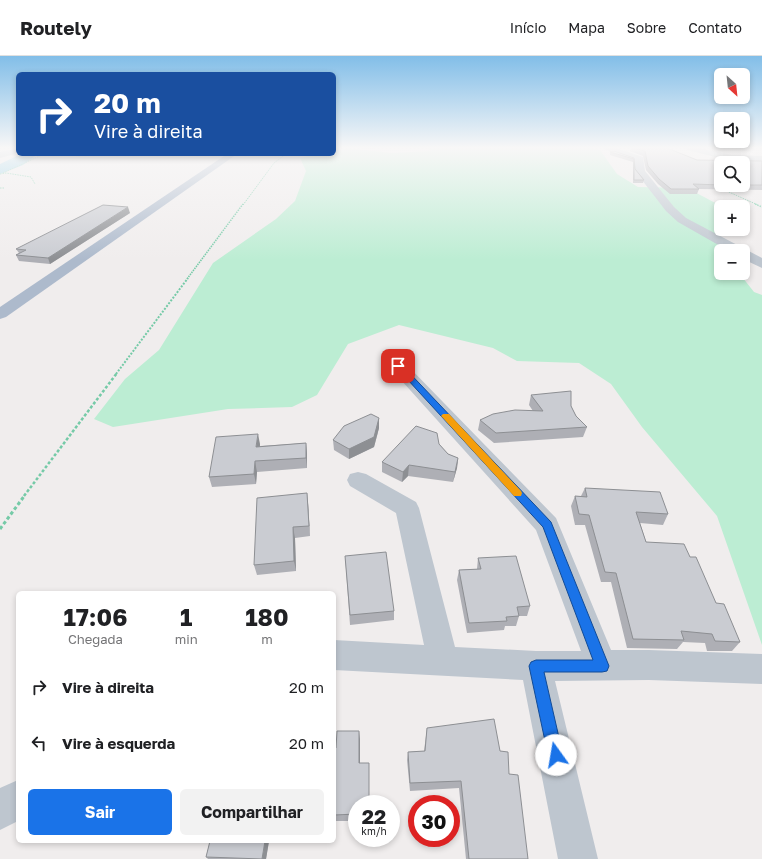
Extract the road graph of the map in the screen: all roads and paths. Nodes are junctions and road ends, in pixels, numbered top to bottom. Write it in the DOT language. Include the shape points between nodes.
graph roads {
  1 [pos="187,185"];
  2 [pos="257,185"];
  3 [pos="651,185"];
  4 [pos="0,188"];
  5 [pos="4,188"];
  6 [pos="729,192"];
  7 [pos="762,207"];
  8 [pos="726,244"];
  9 [pos="750,257"];
  10 [pos="762,264"];
  11 [pos="0,314"];
  12 [pos="398,366"];
  13 [pos="358,480"];
  14 [pos="0,529"];
  15 [pos="336,655"];
  16 [pos="443,662"];
  17 [pos="536,666"];
  18 [pos="602,666"];
  19 [pos="762,669"];
  20 [pos="16,799"];
  21 [pos="0,811"];
  22 [pos="578,859"];
  1 -- 11 [label="main road"];
  2 -- 14 [label="path"];
  3 -- 8 [label="street" via="682,220"];
  4 -- 5 [label="path"];
  6 -- 7 [label="path"];
  9 -- 10 [label="street"];
  12 -- 18 [label="street" via="547,525"];
  13 -- 16 [label="street" via="407,508"];
  15 -- 16 [label="street"];
  16 -- 17 [label="street"];
  17 -- 18 [label="street"];
  17 -- 22 [label="street"];
  18 -- 19 [label="street"];
  20 -- 21 [label="street"];
}
